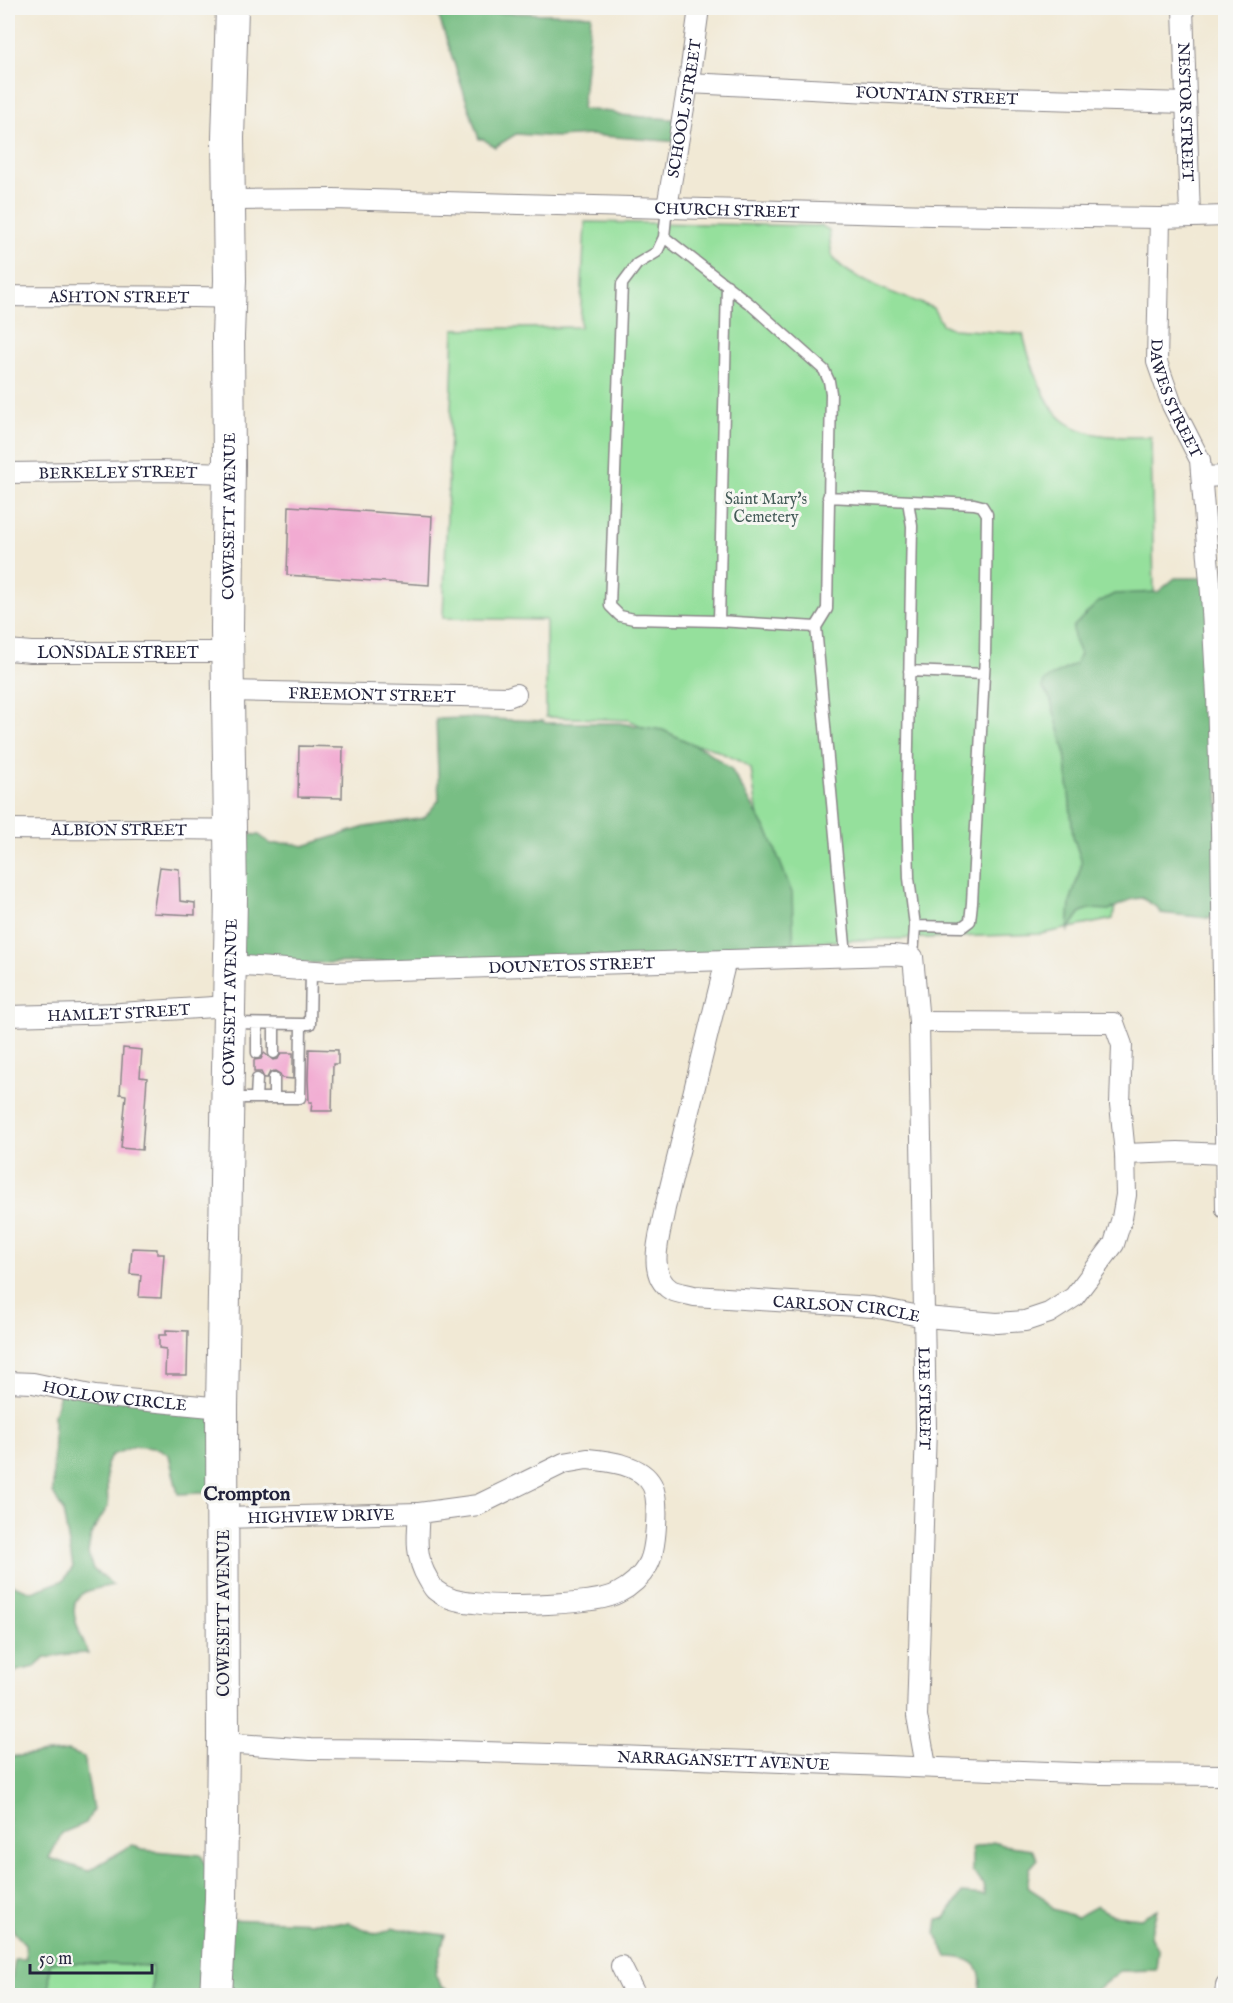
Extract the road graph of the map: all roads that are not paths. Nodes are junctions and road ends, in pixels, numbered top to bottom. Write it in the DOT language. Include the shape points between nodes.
graph roads {
  1 [pos="232,8"];
  2 [pos="699,8"];
  3 [pos="1184,8"];
  4 [pos="688,83"];
  5 [pos="1186,104"];
  6 [pos="229,200"];
  7 [pos="667,207"];
  8 [pos="1190,216"];
  9 [pos="1226,216"];
  10 [pos="1160,218"];
  11 [pos="664,237"];
  12 [pos="727,285"];
  13 [pos="8,296"];
  14 [pos="230,298"];
  15 [pos="8,472"];
  16 [pos="229,473"];
  17 [pos="1226,476"];
  18 [pos="1202,477"];
  19 [pos="828,497"];
  20 [pos="908,501"];
  21 [pos="719,621"];
  22 [pos="816,627"];
  23 [pos="8,650"];
  24 [pos="228,652"];
  25 [pos="909,671"];
  26 [pos="984,674"];
  27 [pos="228,691"];
  28 [pos="516,694"];
  29 [pos="8,829"];
  30 [pos="230,830"];
  31 [pos="915,926"];
  32 [pos="846,956"];
  33 [pos="913,957"];
  34 [pos="726,960"];
  35 [pos="230,965"];
  36 [pos="311,971"];
  37 [pos="8,1016"];
  38 [pos="1224,1017"];
  39 [pos="238,1018"];
  40 [pos="919,1023"];
  41 [pos="274,1024"];
  42 [pos="301,1024"];
  43 [pos="257,1053"];
  44 [pos="274,1053"];
  45 [pos="256,1078"];
  46 [pos="274,1078"];
  47 [pos="242,1098"];
  48 [pos="274,1098"];
  49 [pos="1125,1154"];
  50 [pos="1224,1154"];
  51 [pos="1226,1209"];
  52 [pos="925,1317"];
  53 [pos="8,1382"];
  54 [pos="222,1408"];
  55 [pos="419,1513"];
  56 [pos="222,1518"];
  57 [pos="223,1743"];
  58 [pos="926,1766"];
  59 [pos="1226,1775"];
  60 [pos="621,1966"];
  61 [pos="1226,1985"];
  62 [pos="216,1995"];
  63 [pos="636,1995"];
  64 [pos="1225,1995"];
  1 -- 6 [label="main road, COWESETT AVENUE"];
  2 -- 4 [label="street, SCHOOL STREET"];
  3 -- 5 [label="street, NESTOR STREET"];
  4 -- 5 [label="street, FOUNTAIN STREET"];
  4 -- 7 [label="street, SCHOOL STREET"];
  5 -- 8 [label="street, NESTOR STREET"];
  6 -- 7 [label="street, CHURCH STREET"];
  6 -- 14 [label="main road, COWESETT AVENUE"];
  7 -- 10 [label="street, CHURCH STREET"];
  7 -- 11 [label="lane"];
  8 -- 9 [label="street, CHURCH STREET"];
  8 -- 10 [label="street, CHURCH STREET"];
  10 -- 18 [label="street, DAWES STREET" via="1157,362 1172,405 1200,460"];
  11 -- 12 [label="lane"];
  11 -- 21 [label="lane" via="657,252 636,264 622,284 610,606 620,616 634,620"];
  12 -- 19 [label="lane" via="824,370 831,393"];
  12 -- 21 [label="lane"];
  13 -- 14 [label="street, ASHTON STREET"];
  14 -- 16 [label="main road, COWESETT AVENUE"];
  15 -- 16 [label="street, BERKELEY STREET"];
  16 -- 24 [label="main road, COWESETT AVENUE"];
  17 -- 18 [label="street"];
  18 -- 38 [label="street, DAWES STREET" via="1218,723"];
  19 -- 20 [label="lane"];
  19 -- 22 [label="lane" via="827,609"];
  20 -- 25 [label="lane" via="912,526"];
  20 -- 26 [label="lane" via="974,504 982,506 987,514"];
  21 -- 22 [label="lane"];
  22 -- 32 [label="lane"];
  23 -- 24 [label="street, LONSDALE STREET"];
  24 -- 27 [label="main road, COWESETT AVENUE"];
  25 -- 26 [label="lane"];
  25 -- 31 [label="lane" via="907,799"];
  26 -- 31 [label="lane" via="970,921 962,927"];
  27 -- 28 [label="street, FREEMONT STREET" via="508,697"];
  27 -- 30 [label="main road, COWESETT AVENUE"];
  29 -- 30 [label="street, ALBION STREET"];
  30 -- 35 [label="main road, COWESETT AVENUE"];
  31 -- 33 [label="lane"];
  32 -- 33 [label="street, DOUNETOS STREET"];
  32 -- 34 [label="street, DOUNETOS STREET"];
  33 -- 40 [label="street, LEE STREET"];
  34 -- 36 [label="street, DOUNETOS STREET"];
  34 -- 52 [label="street, CARLSON CIRCLE" via="665,1208 656,1266 658,1279 672,1290 694,1296 873,1307"];
  35 -- 36 [label="street, DOUNETOS STREET"];
  35 -- 39 [label="main road, COWESETT AVENUE"];
  36 -- 42 [label="lane" via="310,1024"];
  37 -- 39 [label="street, HAMLET STREET" via="120,1013"];
  38 -- 50 [label="street, DAWES STREET"];
  39 -- 41 [label="lane"];
  39 -- 43 [label="lane"];
  39 -- 47 [label="main road, COWESETT AVENUE"];
  40 -- 49 [label="street, CARLSON CIRCLE" via="1114,1023 1122,1046 1120,1104"];
  40 -- 52 [label="street, LEE STREET"];
  41 -- 42 [label="lane"];
  41 -- 44 [label="lane"];
  42 -- 48 [label="lane" via="300,1098"];
  45 -- 47 [label="lane"];
  46 -- 48 [label="lane"];
  47 -- 48 [label="lane"];
  47 -- 54 [label="main road, COWESETT AVENUE"];
  49 -- 50 [label="street"];
  49 -- 52 [label="street, CARLSON CIRCLE" via="1126,1195 1114,1244 1074,1297 1049,1313 1025,1321 997,1323"];
  50 -- 51 [label="street, DAWES STREET"];
  52 -- 58 [label="street, LEE STREET" via="926,1428 917,1716"];
  53 -- 54 [label="street, HOLLOW CIRCLE"];
  54 -- 56 [label="main road, COWESETT AVENUE"];
  55 -- 55 [label="street, HIGHVIEW DRIVE" via="478,1505 564,1463 587,1458 614,1461 638,1470 652,1485 657,1507 649,1563 637,1580 617,1594 591,1601 520,1605 475,1604 452,1599 434,1589 422,1570 417,1550"];
  55 -- 56 [label="street, HIGHVIEW DRIVE"];
  56 -- 57 [label="main road, COWESETT AVENUE"];
  57 -- 58 [label="street, NARRAGANSETT AVENUE" via="311,1749"];
  57 -- 62 [label="main road, COWESETT AVENUE"];
  58 -- 59 [label="street, NARRAGANSETT AVENUE"];
  60 -- 63 [label="street"];
  61 -- 64 [label="street"];
}
